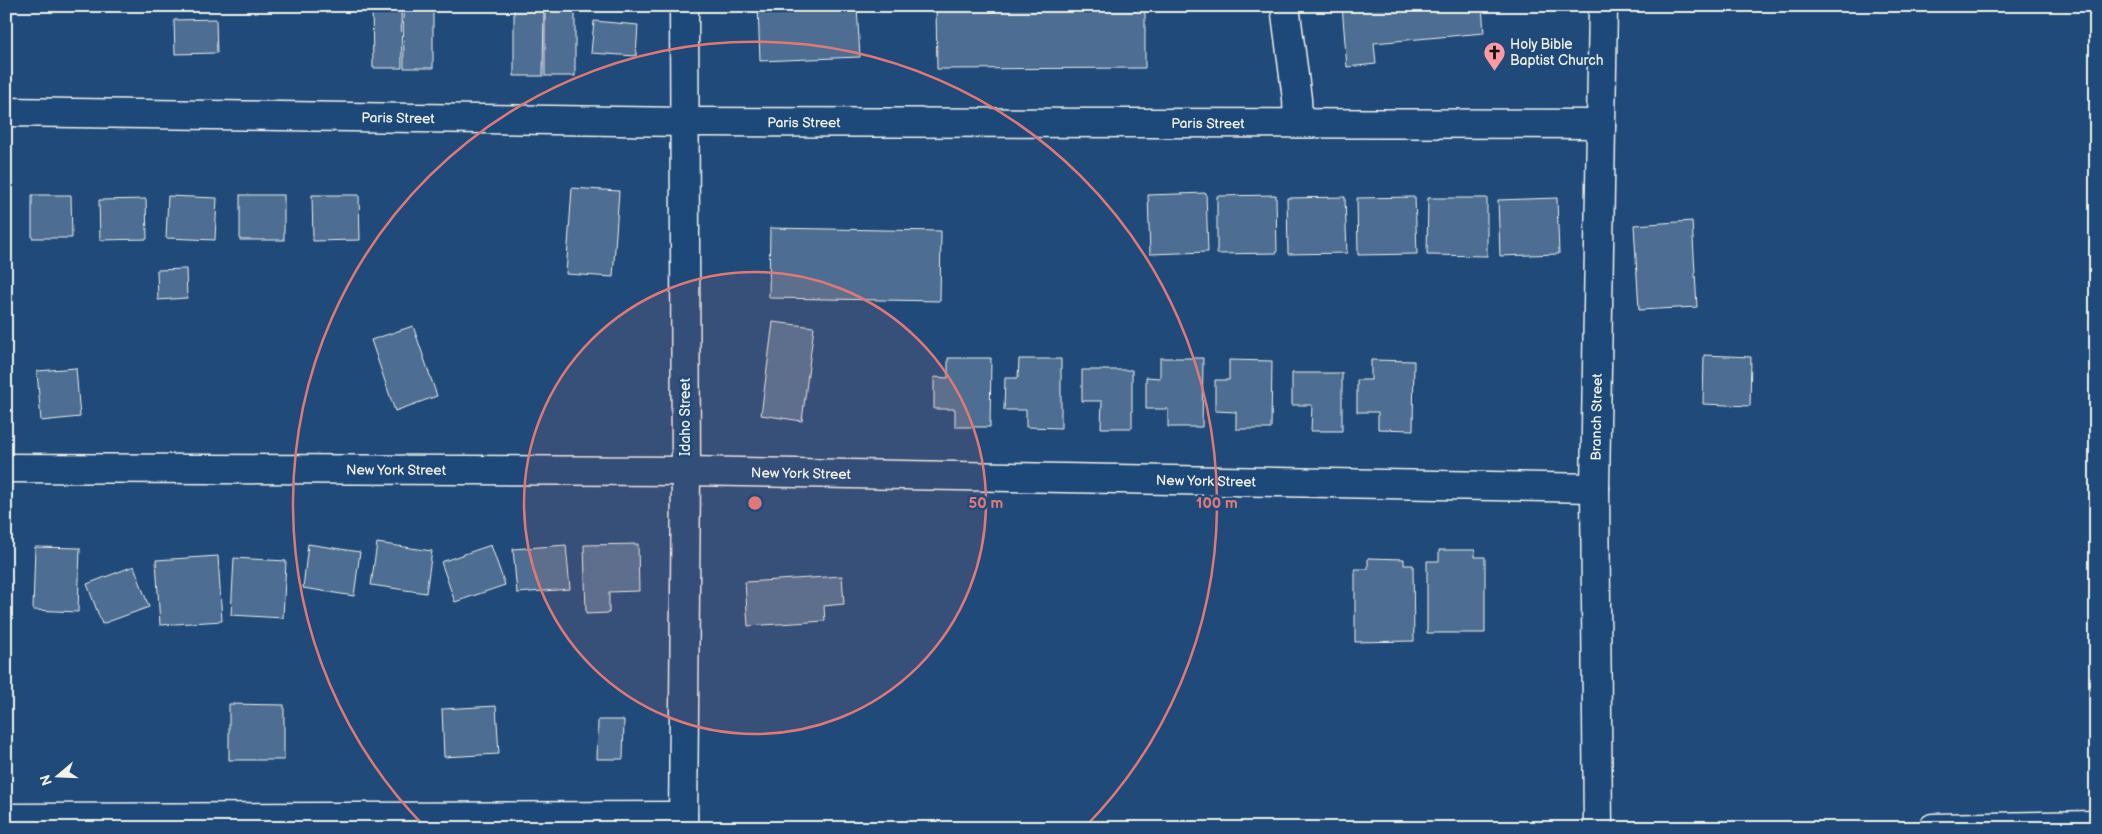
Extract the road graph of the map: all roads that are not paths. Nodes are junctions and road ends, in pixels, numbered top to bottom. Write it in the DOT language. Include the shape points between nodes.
graph roads {
  1 [pos="684,6"];
  2 [pos="1286,6"];
  3 [pos="1603,6"];
  4 [pos="6,112"];
  5 [pos="684,122"];
  6 [pos="1298,123"];
  7 [pos="1601,124"];
  8 [pos="6,468"];
  9 [pos="686,471"];
  10 [pos="1595,488"];
  11 [pos="6,818"];
  12 [pos="683,822"];
  13 [pos="2096,825"];
  14 [pos="1598,828"];
  15 [pos="1933,828"];
  1 -- 5 [label="street, Idaho Street"];
  2 -- 6 [label="street"];
  3 -- 7 [label="street, Branch Street"];
  4 -- 5 [label="street, Paris Street"];
  5 -- 6 [label="street, Paris Street"];
  5 -- 9 [label="street, Idaho Street"];
  6 -- 7 [label="street, Paris Street"];
  7 -- 10 [label="street, Branch Street"];
  8 -- 9 [label="street, New York Street"];
  9 -- 10 [label="street, New York Street"];
  9 -- 12 [label="street, Idaho Street"];
  10 -- 14 [label="street, Branch Street"];
  11 -- 12 [label="street"];
  13 -- 15 [label="street"];
}
